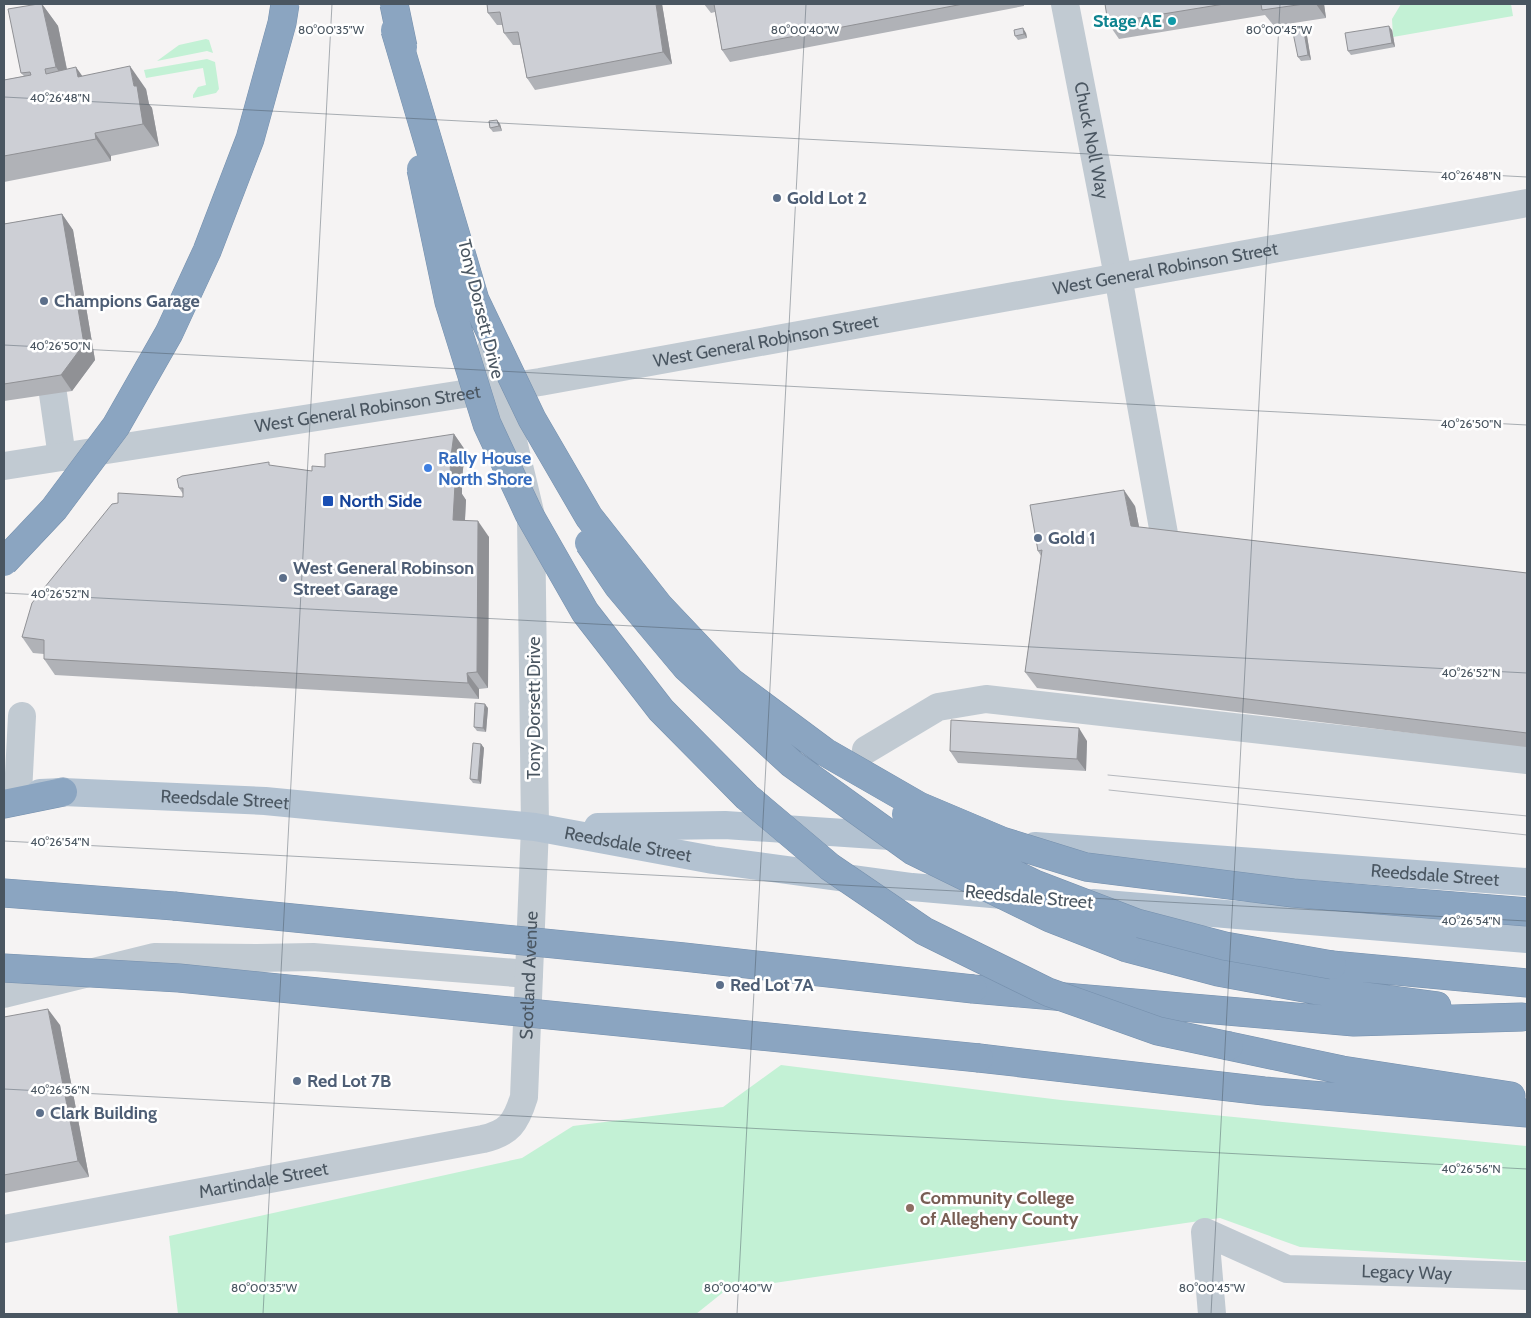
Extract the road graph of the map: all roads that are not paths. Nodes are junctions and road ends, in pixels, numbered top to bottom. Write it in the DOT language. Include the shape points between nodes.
graph roads {
  1 [pos="285,4"];
  2 [pos="389,4"];
  3 [pos="402,4"];
  4 [pos="1065,4"];
  5 [pos="395,17"];
  6 [pos="1527,202"];
  7 [pos="1118,276"];
  8 [pos="475,315"];
  9 [pos="501,388"];
  10 [pos="53,394"];
  11 [pos="62,457"];
  12 [pos="4,466"];
  13 [pos="1166,545"];
  14 [pos="4,561"];
  15 [pos="22,716"];
  16 [pos="866,750"];
  17 [pos="1527,760"];
  18 [pos="63,792"];
  19 [pos="9,797"];
  20 [pos="535,827"];
  21 [pos="1527,882"];
  22 [pos="4,893"];
  23 [pos="1527,912"];
  24 [pos="1416,930"];
  25 [pos="1527,939"];
  26 [pos="1527,949"];
  27 [pos="4,968"];
  28 [pos="529,974"];
  29 [pos="1527,983"];
  30 [pos="4,994"];
  31 [pos="1524,1017"];
  32 [pos="1527,1098"];
  33 [pos="1527,1113"];
  34 [pos="516,1120"];
  35 [pos="4,1229"];
  36 [pos="1527,1276"];
  37 [pos="1212,1314"];
  1 -- 14 [label="highway, bridge" via="255,117 221,215 180,303 130,400 50,508"];
  2 -- 5 [label="highway"];
  3 -- 9 [label="street, Tony Dorsett Drive"];
  4 -- 7 [label="street, Chuck Noll Way"];
  5 -- 8 [label="highway, bridge" via="440,219"];
  5 -- 23 [label="highway, bridge" via="475,300 532,419 589,517 659,606 731,682 825,752 919,806 1002,841 1086,867 1293,893"];
  5 -- 32 [label="highway, bridge" via="428,209 449,302 487,424 529,514 585,612 661,710 747,797 830,867 924,931 1048,992 1158,1031 1342,1070"];
  6 -- 7 [label="street, West General Robinson Street"];
  7 -- 9 [label="street, West General Robinson Street"];
  7 -- 13 [label="street, Chuck Noll Way"];
  8 -- 29 [label="highway, bridge" via="526,415 575,497 635,580 728,677 823,758 948,842 1035,884 1138,923 1225,946 1332,965"];
  8 -- 31 [label="highway, bridge" via="525,426 575,522 618,586 686,667 792,764 913,851 1050,918 1127,948 1218,972 1315,990"];
  9 -- 11 [label="street, West General Robinson Street"];
  9 -- 20 [label="street, Tony Dorsett Drive" via="531,516"];
  10 -- 11 [label="street"];
  11 -- 12 [label="street, West General Robinson Street"];
  15 -- 19 [label="street"];
  16 -- 17 [label="street" via="938,707 986,699"];
  18 -- 19 [label="highway"];
  18 -- 20 [label="main road, Reedsdale Street" via="265,801"];
  20 -- 21 [label="main road, Reedsdale Street" via="725,825"];
  20 -- 24 [label="main road, Reedsdale Street" via="712,860 912,887"];
  20 -- 28 [label="street, Scotland Avenue"];
  22 -- 31 [label="highway, bridge" via="184,907 973,989 1354,1022"];
  24 -- 25 [label="main road, Reedsdale Street"];
  24 -- 26 [label="main road"];
  27 -- 33 [label="highway, bridge" via="179,978 978,1058 1264,1091"];
  28 -- 30 [label="street" via="313,957 154,957"];
  28 -- 34 [label="street, Scotland Avenue" via="524,1098"];
  34 -- 35 [label="street, Martindale Street" via="497,1136 483,1139"];
  36 -- 37 [label="street, Legacy Way" via="1287,1269 1204,1232"];
}
